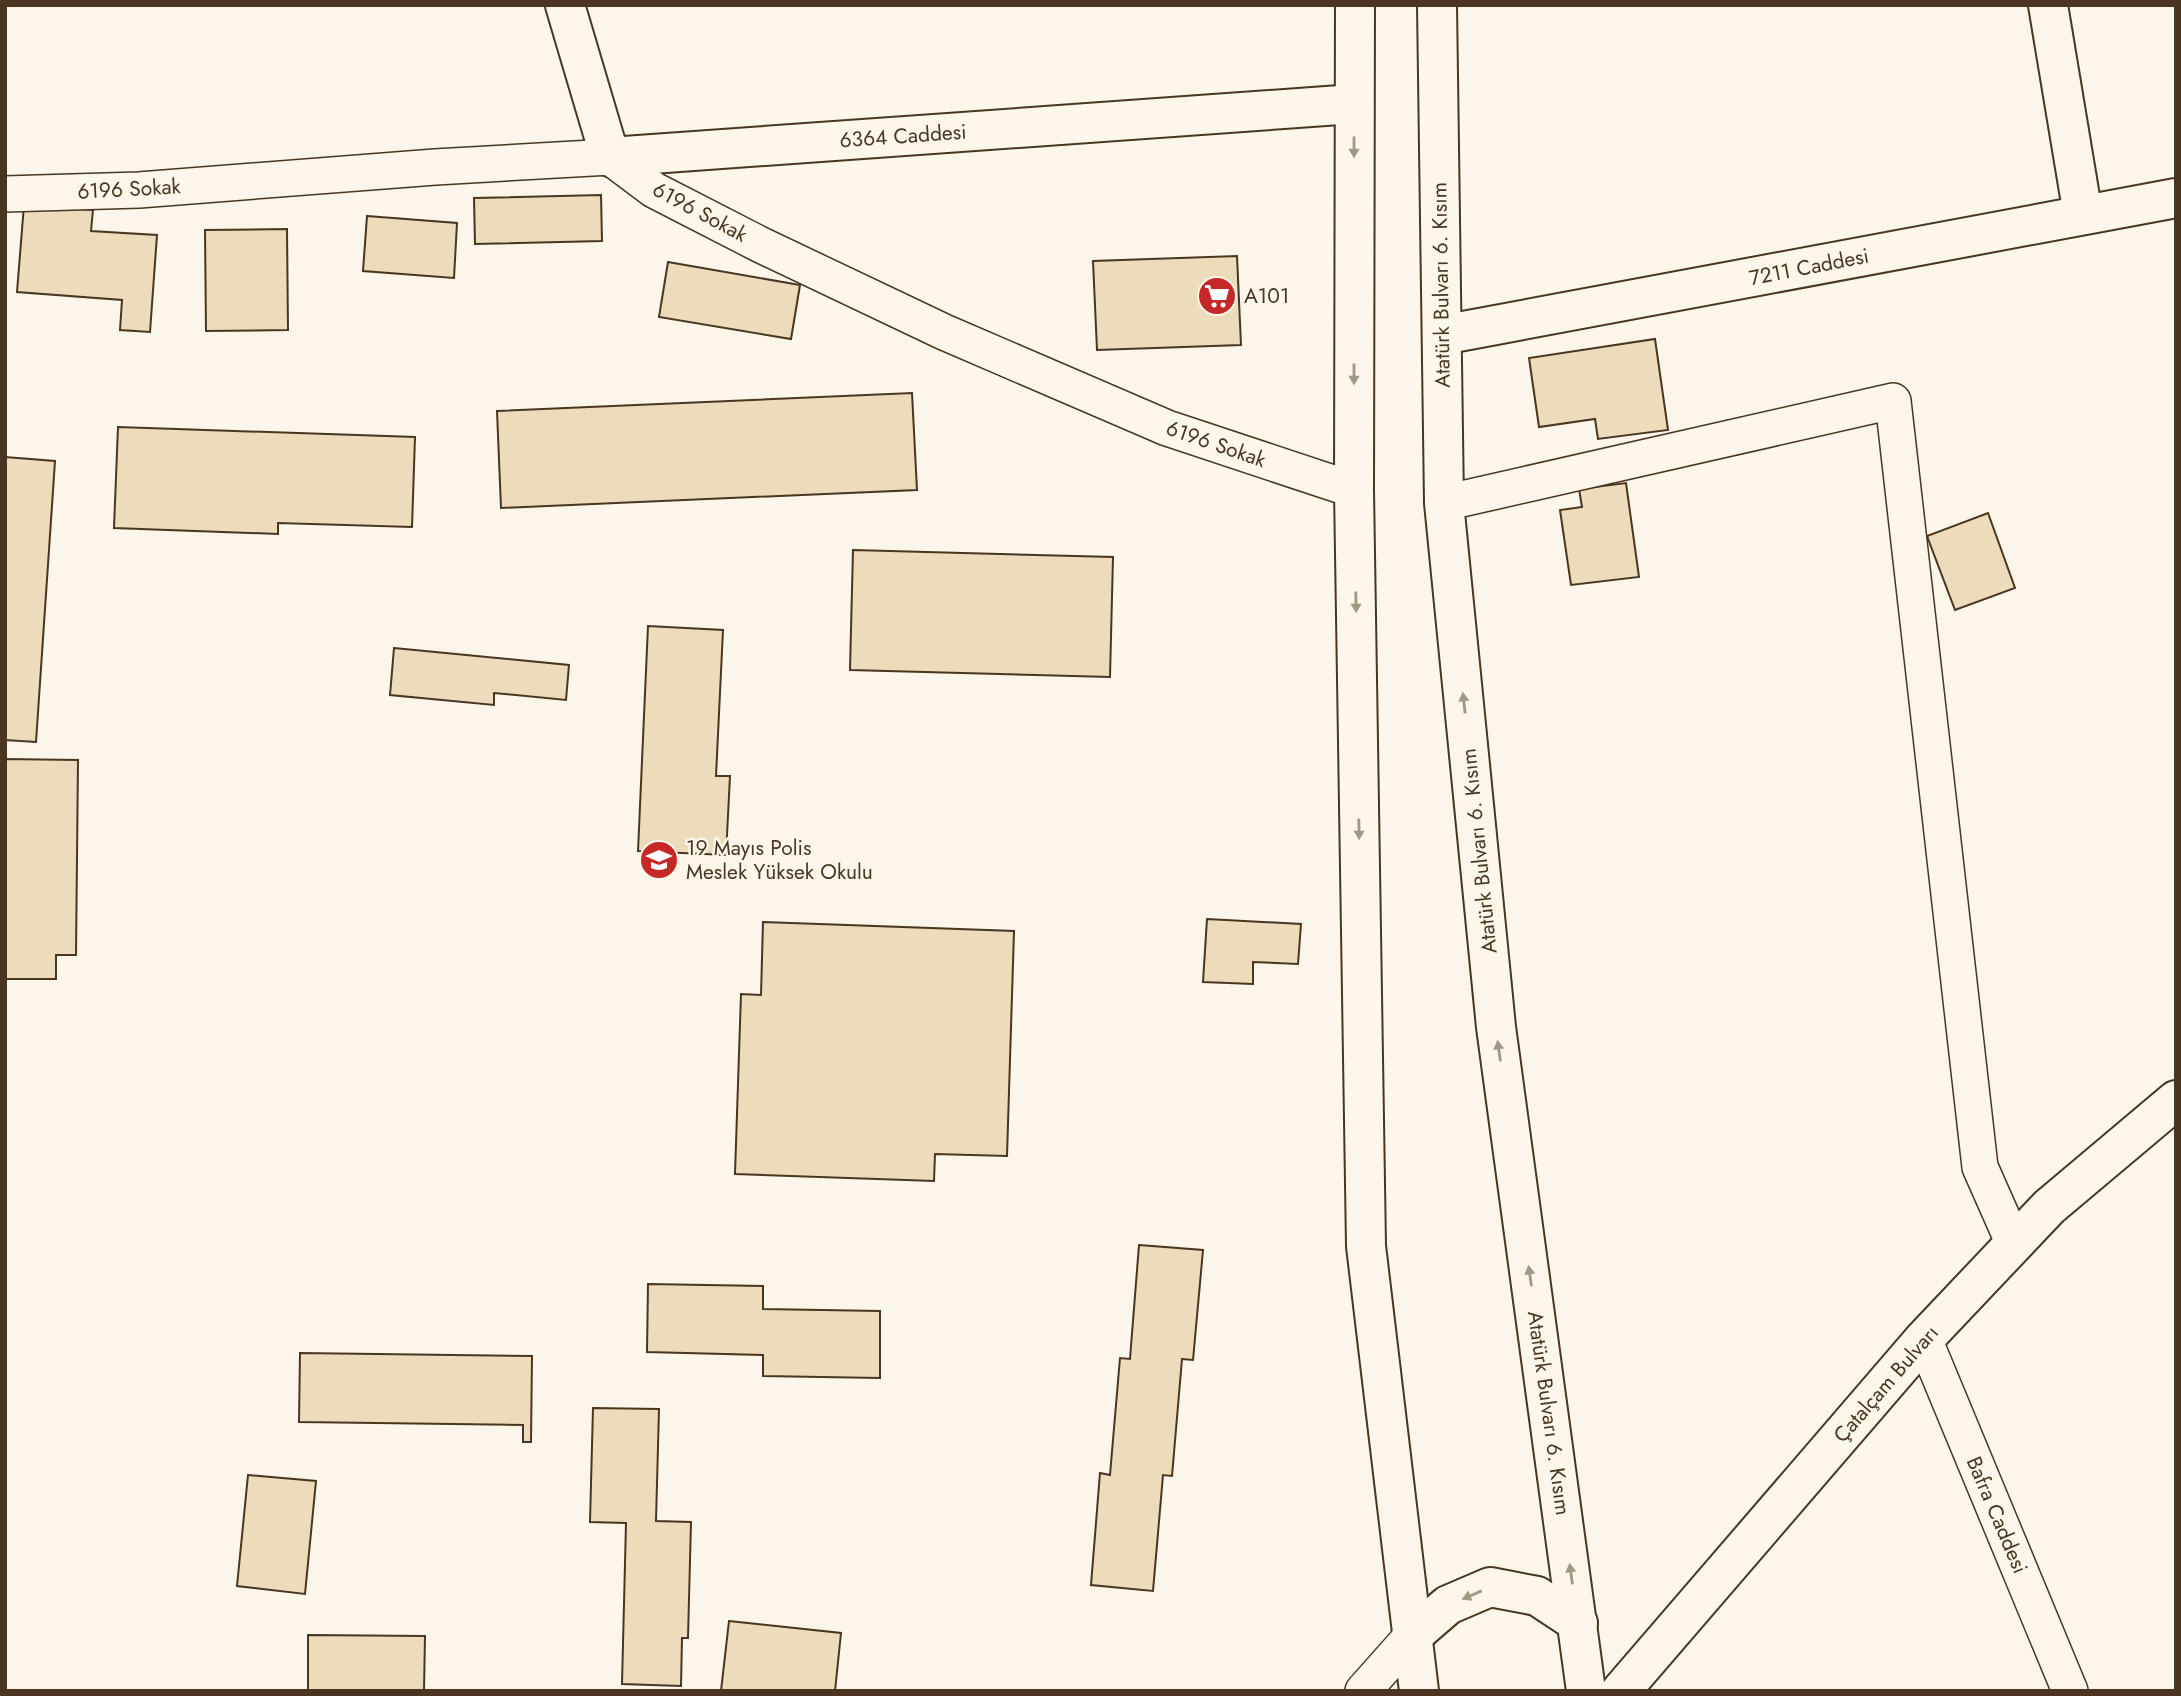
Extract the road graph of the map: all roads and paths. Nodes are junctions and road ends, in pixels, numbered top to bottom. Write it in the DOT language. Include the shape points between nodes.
graph roads {
  1 [pos="565,5"];
  2 [pos="1355,5"];
  3 [pos="1437,5"];
  4 [pos="2048,5"];
  5 [pos="1354,104"];
  6 [pos="610,157"];
  7 [pos="5,194"];
  8 [pos="2176,198"];
  9 [pos="2084,215"];
  10 [pos="1442,335"];
  11 [pos="1354,490"];
  12 [pos="1444,503"];
  13 [pos="2176,1100"];
  14 [pos="2014,1244"];
  15 [pos="1924,1339"];
  16 [pos="1578,1623"];
  17 [pos="1411,1637"];
  18 [pos="1363,1691"];
  19 [pos="1419,1691"];
  20 [pos="1587,1691"];
  21 [pos="1621,1691"];
  22 [pos="2070,1691"];
  1 -- 6 [label="main road"];
  2 -- 5 [label="main road"];
  3 -- 10 [label="main road, Atatürk Bulvarı 6. Kısım"];
  4 -- 9 [label="main road"];
  5 -- 6 [label="main road, 6364 Caddesi"];
  5 -- 11 [label="main road, one-way"];
  6 -- 7 [label="street, 6196 Sokak" via="139,190"];
  6 -- 11 [label="street, 6196 Sokak" via="654,190 944,332 1167,428"];
  8 -- 9 [label="main road, 7211 Caddesi"];
  9 -- 10 [label="main road, 7211 Caddesi"];
  10 -- 12 [label="main road, Atatürk Bulvarı 6. Kısım"];
  11 -- 17 [label="main road, one-way" via="1366,1245"];
  12 -- 14 [label="street" via="1893,401 1980,1167"];
  16 -- 12 [label="main road, Atatürk Bulvarı 6. Kısım, one-way" via="1496,1027"];
  13 -- 14 [label="main road, Çatalçam Bulvarı" via="2049,1207"];
  14 -- 15 [label="main road, Çatalçam Bulvarı"];
  15 -- 21 [label="main road, Çatalçam Bulvarı"];
  15 -- 22 [label="street, Bafra Caddesi"];
  16 -- 17 [label="main road, one-way" via="1537,1596 1490,1587 1448,1605"];
  16 -- 20 [label="main road, Atatürk Bulvarı 6. Kısım"];
  17 -- 18 [label="street"];
  17 -- 19 [label="main road"];
}
